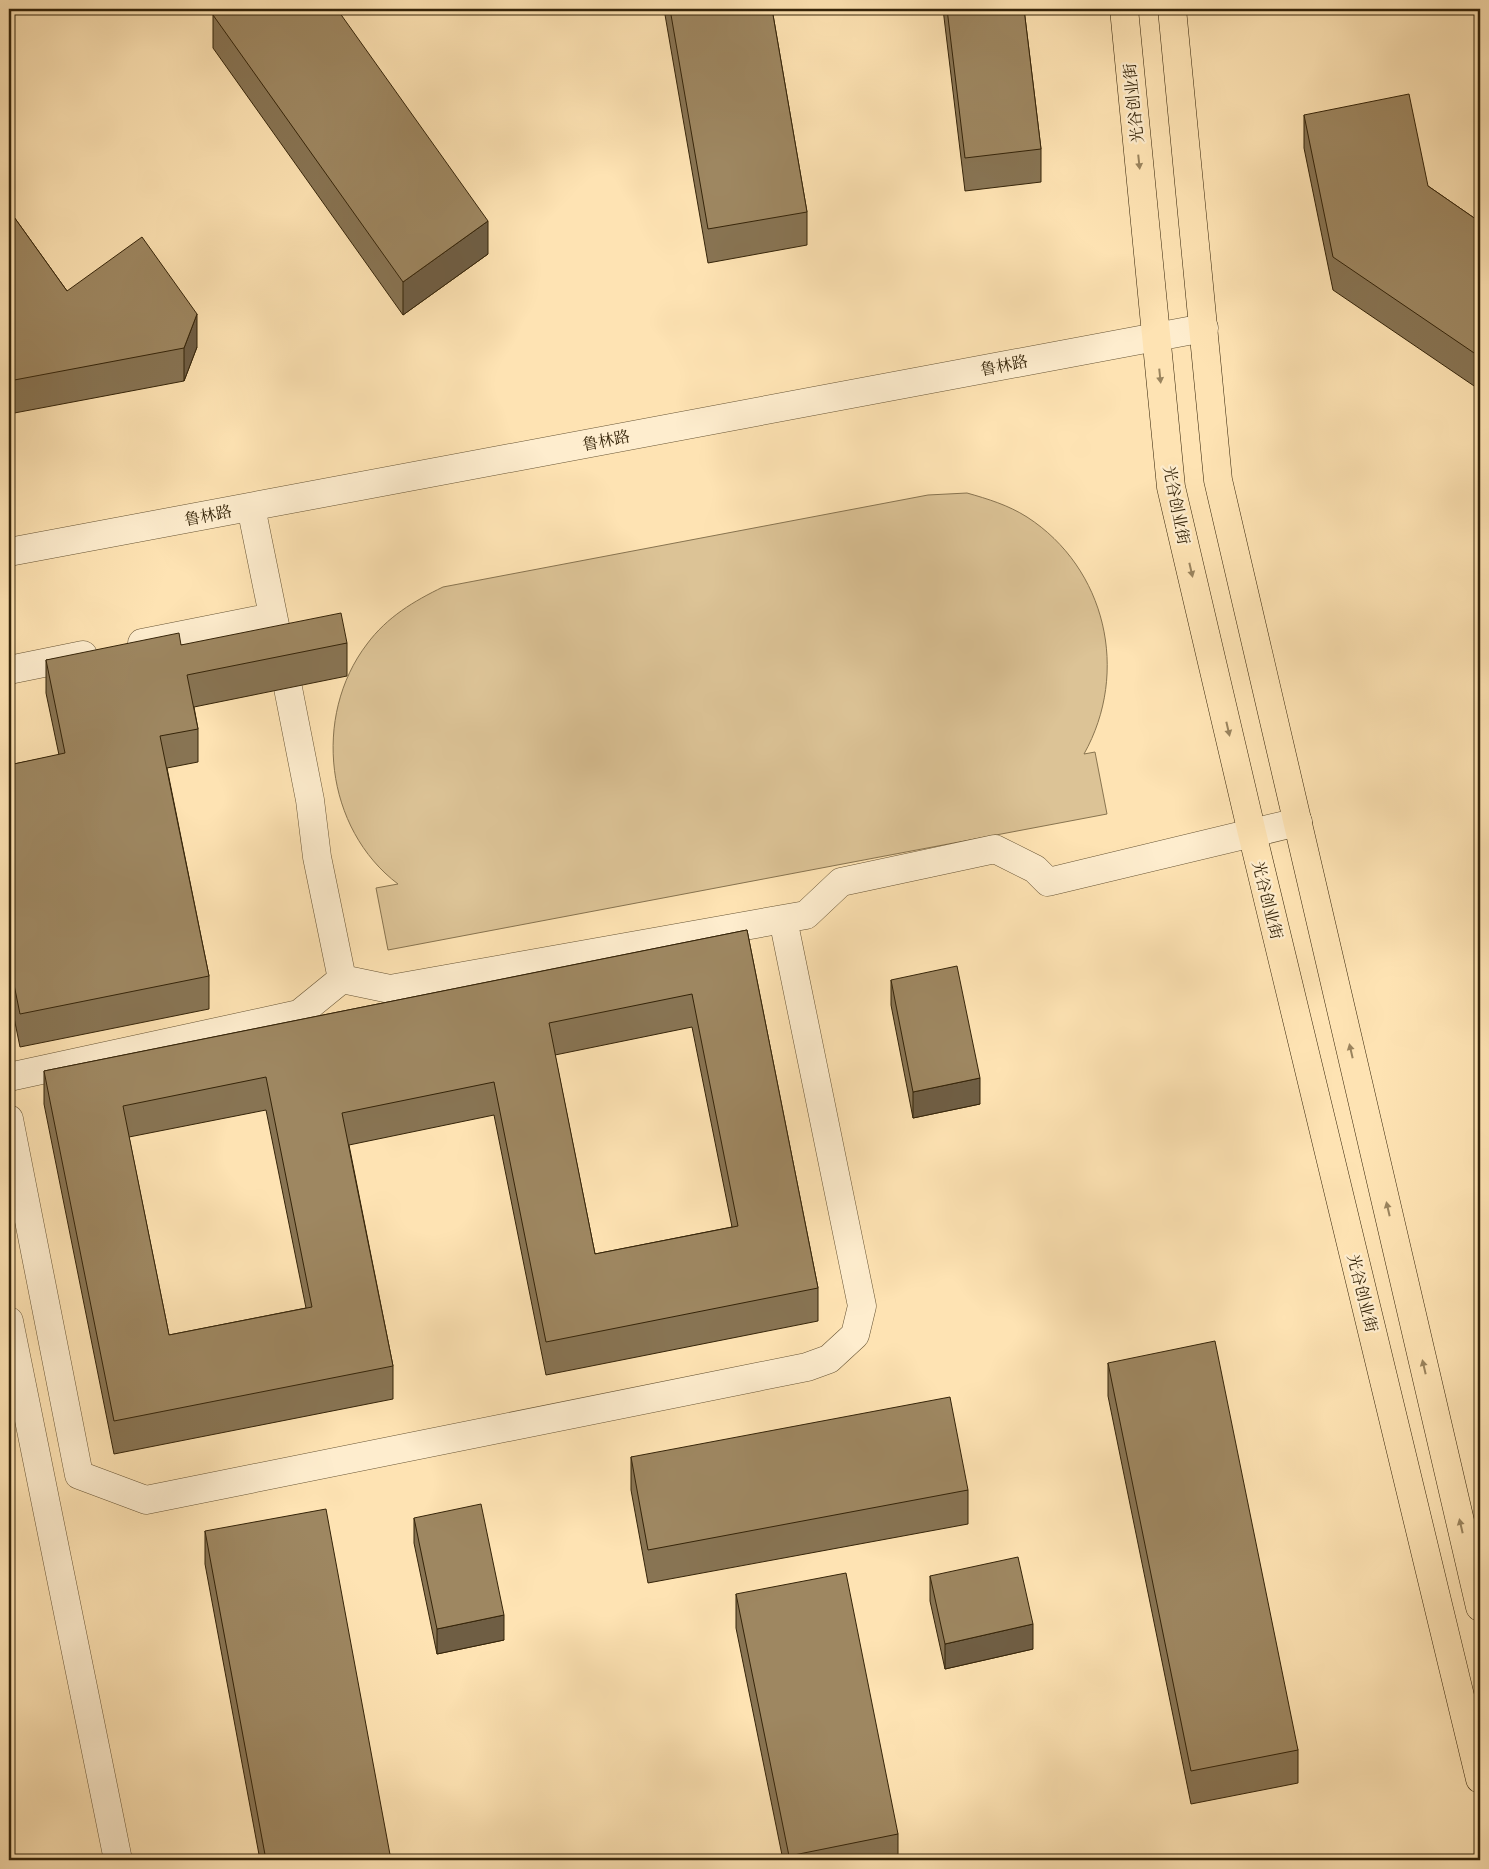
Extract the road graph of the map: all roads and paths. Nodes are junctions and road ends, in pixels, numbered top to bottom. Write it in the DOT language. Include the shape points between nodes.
graph roads {
  1 [pos="1124,9"];
  2 [pos="1172,9"];
  3 [pos="1204,328"];
  4 [pos="1156,337"];
  5 [pos="251,507"];
  6 [pos="9,552"];
  7 [pos="273,617"];
  8 [pos="282,658"];
  9 [pos="9,670"];
  10 [pos="288,688"];
  11 [pos="1298,822"];
  12 [pos="1252,833"];
  13 [pos="783,919"];
  14 [pos="342,979"];
  15 [pos="9,1077"];
  16 [pos="9,1119"];
  17 [pos="9,1321"];
  18 [pos="1480,1607"];
  19 [pos="1480,1779"];
  20 [pos="118,1860"];
  1 -- 4 [label="main road, 光谷创业街, one-way"];
  2 -- 3 [label="main road"];
  3 -- 4 [label="street, 鲁林路"];
  3 -- 11 [label="main road" via="1218,480"];
  4 -- 5 [label="street, 鲁林路"];
  4 -- 12 [label="main road, 光谷创业街, one-way" via="1171,487"];
  5 -- 6 [label="street, 鲁林路"];
  5 -- 7 [label="street"];
  7 -- 8 [label="street"];
  7 -- 9 [label="street"];
  10 -- 14 [label="street"];
  11 -- 12 [label="street"];
  18 -- 11 [label="main road, one-way"];
  12 -- 13 [label="street" via="1048,882 1035,869 995,849 841,882 806,915"];
  12 -- 19 [label="main road, 光谷创业街"];
  13 -- 14 [label="street" via="390,989"];
  13 -- 16 [label="street" via="862,1306 855,1335 830,1359 806,1367 146,1500 79,1475"];
  14 -- 15 [label="street" via="299,1014"];
  17 -- 20 [label="street"];
}
